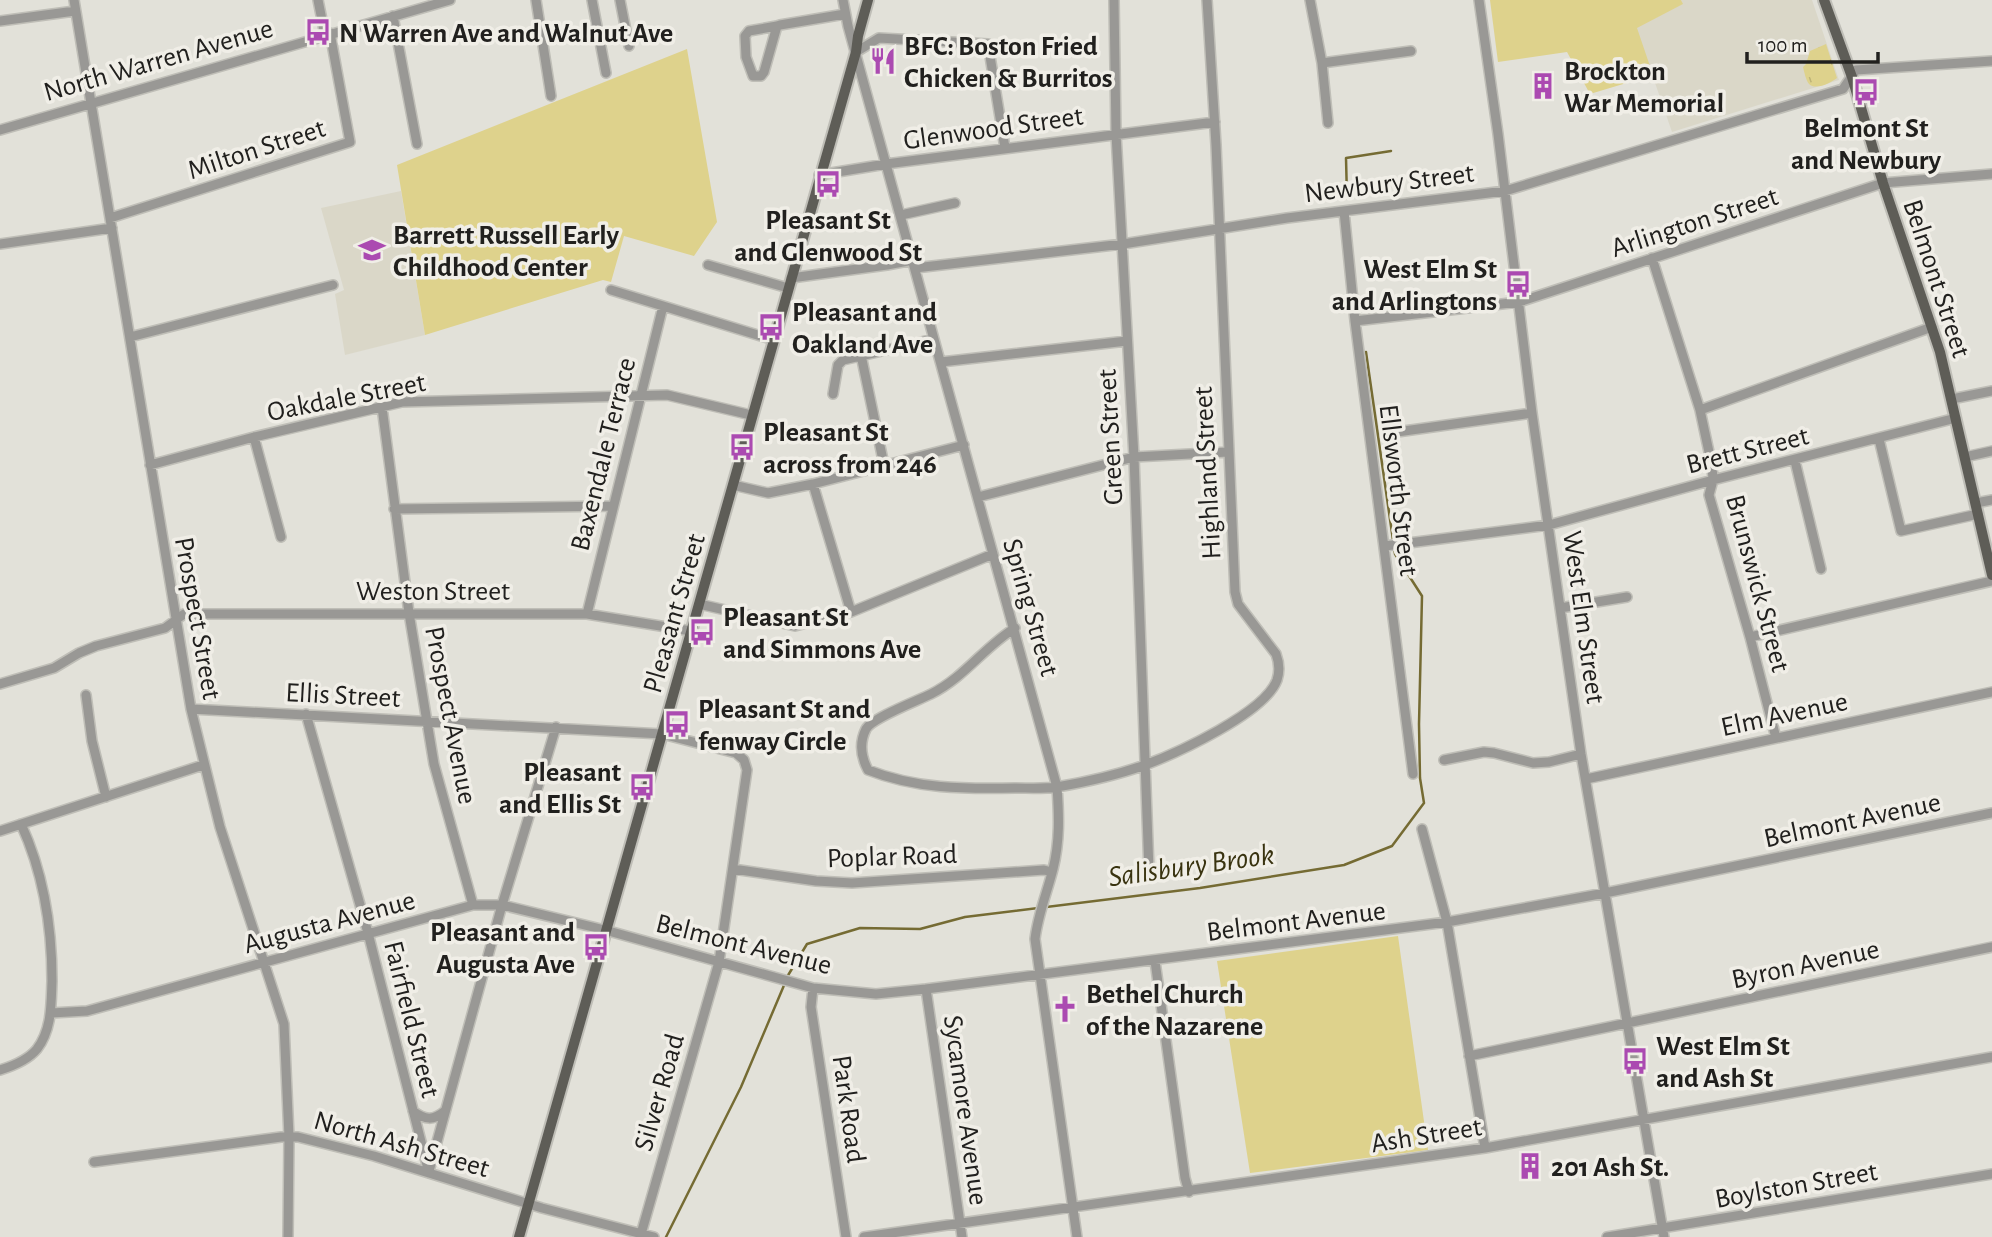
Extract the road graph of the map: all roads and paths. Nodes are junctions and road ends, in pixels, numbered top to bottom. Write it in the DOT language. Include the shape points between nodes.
graph roads {
  1 [pos="74,0"];
  2 [pos="317,0"];
  3 [pos="450,0"];
  4 [pos="536,0"];
  5 [pos="592,0"];
  6 [pos="620,0"];
  7 [pos="843,0"];
  8 [pos="868,0"];
  9 [pos="1114,0"];
  10 [pos="1207,0"];
  11 [pos="1310,0"];
  12 [pos="1479,0"];
  13 [pos="1824,0"];
  14 [pos="75,11"];
  15 [pos="845,14"];
  16 [pos="393,16"];
  17 [pos="0,21"];
  18 [pos="777,26"];
  19 [pos="327,34"];
  20 [pos="629,46"];
  21 [pos="1411,51"];
  22 [pos="856,52"];
  23 [pos="1992,61"];
  24 [pos="1322,63"];
  25 [pos="606,74"];
  26 [pos="1852,78"];
  27 [pos="551,96"];
  28 [pos="91,102"];
  29 [pos="1215,122"];
  30 [pos="1328,123"];
  31 [pos="0,130"];
  32 [pos="1116,134"];
  33 [pos="417,144"];
  34 [pos="1005,148"];
  35 [pos="886,164"];
  36 [pos="1992,174"];
  37 [pos="820,175"];
  38 [pos="1883,183"];
  39 [pos="1505,191"];
  40 [pos="955,203"];
  41 [pos="1344,211"];
  42 [pos="901,215"];
  43 [pos="110,218"];
  44 [pos="112,228"];
  45 [pos="1219,228"];
  46 [pos="0,244"];
  47 [pos="1122,244"];
  48 [pos="1652,258"];
  49 [pos="914,264"];
  50 [pos="708,265"];
  51 [pos="790,283"];
  52 [pos="333,285"];
  53 [pos="611,290"];
  54 [pos="1518,302"];
  55 [pos="663,306"];
  56 [pos="1355,321"];
  57 [pos="1932,327"];
  58 [pos="130,337"];
  59 [pos="934,339"];
  60 [pos="774,340"];
  61 [pos="1127,341"];
  62 [pos="860,355"];
  63 [pos="941,362"];
  64 [pos="1992,391"];
  65 [pos="833,394"];
  66 [pos="639,396"];
  67 [pos="1952,399"];
  68 [pos="382,407"];
  69 [pos="1699,410"];
  70 [pos="1532,413"];
  71 [pos="751,415"];
  72 [pos="1956,418"];
  73 [pos="1397,432"];
  74 [pos="254,437"];
  75 [pos="1879,439"];
  76 [pos="964,445"];
  77 [pos="1992,451"];
  78 [pos="1228,452"];
  79 [pos="1134,457"];
  80 [pos="1965,457"];
  81 [pos="1795,461"];
  82 [pos="149,465"];
  83 [pos="884,465"];
  84 [pos="1713,480"];
  85 [pos="813,484"];
  86 [pos="733,485"];
  87 [pos="978,496"];
  88 [pos="1992,500"];
  89 [pos="613,506"];
  90 [pos="1977,508"];
  91 [pos="394,509"];
  92 [pos="1549,525"];
  93 [pos="281,537"];
  94 [pos="1391,545"];
  95 [pos="993,554"];
  96 [pos="1821,569"];
  97 [pos="1992,575"];
  98 [pos="1992,581"];
  99 [pos="1627,597"];
  100 [pos="699,604"];
  101 [pos="1560,608"];
  102 [pos="851,612"];
  103 [pos="409,613"];
  104 [pos="587,614"];
  105 [pos="176,621"];
  106 [pos="1015,628"];
  107 [pos="691,631"];
  108 [pos="1750,637"];
  109 [pos="0,684"];
  110 [pos="1992,692"];
  111 [pos="86,695"];
  112 [pos="191,709"];
  113 [pos="306,714"];
  114 [pos="427,720"];
  115 [pos="556,727"];
  116 [pos="662,734"];
  117 [pos="1776,738"];
  118 [pos="1581,754"];
  119 [pos="1444,760"];
  120 [pos="203,765"];
  121 [pos="1145,765"];
  122 [pos="1413,774"];
  123 [pos="1586,779"];
  124 [pos="1057,786"];
  125 [pos="106,797"];
  126 [pos="1992,813"];
  127 [pos="21,824"];
  128 [pos="1422,829"];
  129 [pos="0,831"];
  130 [pos="733,869"];
  131 [pos="1149,871"];
  132 [pos="1052,873"];
  133 [pos="1605,893"];
  134 [pos="473,905"];
  135 [pos="502,905"];
  136 [pos="1447,922"];
  137 [pos="605,930"];
  138 [pos="368,933"];
  139 [pos="1992,947"];
  140 [pos="1155,961"];
  141 [pos="264,962"];
  142 [pos="719,962"];
  143 [pos="1040,974"];
  144 [pos="813,988"];
  145 [pos="926,989"];
  146 [pos="51,1013"];
  147 [pos="1627,1024"];
  148 [pos="1469,1056"];
  149 [pos="1992,1057"];
  150 [pos="0,1070"];
  151 [pos="413,1111"];
  152 [pos="445,1111"];
  153 [pos="1643,1120"];
  154 [pos="289,1137"];
  155 [pos="1485,1148"];
  156 [pos="94,1162"];
  157 [pos="429,1173"];
  158 [pos="1992,1174"];
  159 [pos="1189,1192"];
  160 [pos="530,1203"];
  161 [pos="1073,1207"];
  162 [pos="961,1223"];
  163 [pos="1663,1233"];
  164 [pos="641,1234"];
  165 [pos="288,1237"];
  166 [pos="519,1237"];
  167 [pos="654,1237"];
  168 [pos="846,1237"];
  169 [pos="864,1237"];
  170 [pos="962,1237"];
  171 [pos="1077,1237"];
  172 [pos="1607,1237"];
  1 -- 14 [label="street, Prospect Street"];
  2 -- 19 [label="street"];
  3 -- 16 [label="street, North Warren Avenue"];
  4 -- 27 [label="street"];
  5 -- 25 [label="street"];
  6 -- 20 [label="street"];
  7 -- 15 [label="street, Spring Street"];
  8 -- 22 [label="main road, Pleasant Street"];
  9 -- 32 [label="street, Green Street"];
  10 -- 29 [label="street, Highland Street"];
  11 -- 24 [label="street"];
  12 -- 39 [label="street, West Elm Street"];
  13 -- 26 [label="main road, Belmont Street"];
  14 -- 17 [label="street"];
  14 -- 28 [label="street, Prospect Street"];
  15 -- 18 [label="street"];
  15 -- 22 [label="street, Spring Street"];
  16 -- 19 [label="street, North Warren Avenue"];
  16 -- 33 [label="street"];
  18 -- 18 [label="street" via="749,31 745,36 753,76 764,72"];
  19 -- 28 [label="street, North Warren Avenue"];
  19 -- 43 [label="street, Milton Street" via="350,142"];
  21 -- 24 [label="street"];
  22 -- 34 [label="street" via="879,38 988,44"];
  22 -- 35 [label="street, Spring Street"];
  22 -- 37 [label="main road, Pleasant Street"];
  23 -- 26 [label="street, Newbury Street" via="1856,70"];
  24 -- 30 [label="street"];
  26 -- 38 [label="main road, Belmont Street"];
  26 -- 39 [label="street, Newbury Street" via="1843,89"];
  28 -- 31 [label="street, North Warren Avenue"];
  28 -- 43 [label="street, Prospect Street"];
  29 -- 32 [label="street, Glenwood Street"];
  29 -- 45 [label="street, Highland Street"];
  32 -- 34 [label="street, Glenwood Street"];
  32 -- 47 [label="street, Green Street"];
  34 -- 35 [label="street, Glenwood Street"];
  35 -- 37 [label="street, Glenwood Street"];
  35 -- 42 [label="street, Spring Street"];
  36 -- 38 [label="street, Arlington Street"];
  37 -- 51 [label="main road, Pleasant Street"];
  38 -- 48 [label="street, Arlington Street"];
  38 -- 57 [label="main road, Belmont Street"];
  39 -- 41 [label="street, Newbury Street"];
  39 -- 54 [label="street, West Elm Street"];
  40 -- 42 [label="street"];
  41 -- 45 [label="street, Newbury Street"];
  41 -- 56 [label="street, Ellsworth Street"];
  42 -- 49 [label="street, Spring Street"];
  43 -- 44 [label="street, Prospect Street"];
  44 -- 46 [label="street"];
  44 -- 58 [label="street, Prospect Street"];
  45 -- 47 [label="street, Newbury Street"];
  45 -- 78 [label="street, Highland Street"];
  47 -- 49 [label="street, Newbury Street"];
  47 -- 61 [label="street, Green Street"];
  48 -- 54 [label="street, Arlington Street"];
  48 -- 69 [label="street, Brunswick Street"];
  49 -- 51 [label="street, Newbury Street"];
  49 -- 59 [label="street, Spring Street"];
  50 -- 51 [label="street"];
  51 -- 60 [label="main road, Pleasant Street"];
  52 -- 58 [label="street"];
  53 -- 55 [label="street"];
  54 -- 56 [label="street, Arlington Street"];
  54 -- 70 [label="street, West Elm Street"];
  55 -- 60 [label="street"];
  55 -- 66 [label="street, Baxendale Terrace"];
  56 -- 94 [label="street, Ellsworth Street"];
  57 -- 67 [label="main road, Belmont Street"];
  57 -- 69 [label="street"];
  58 -- 82 [label="street, Prospect Street"];
  59 -- 62 [label="street"];
  59 -- 63 [label="street, Spring Street"];
  60 -- 71 [label="main road, Pleasant Street"];
  61 -- 63 [label="street"];
  61 -- 79 [label="street, Green Street"];
  62 -- 65 [label="street" via="838,365"];
  62 -- 83 [label="street"];
  63 -- 76 [label="street, Spring Street"];
  64 -- 67 [label="street"];
  66 -- 68 [label="street, Oakdale Street" via="423,401"];
  66 -- 71 [label="street, Oakdale Street" via="667,394"];
  66 -- 89 [label="street, Baxendale Terrace"];
  67 -- 72 [label="main road, Belmont Street"];
  68 -- 74 [label="street, Oakdale Street"];
  68 -- 91 [label="street, Prospect Avenue"];
  69 -- 84 [label="street, Brunswick Street"];
  70 -- 73 [label="street"];
  70 -- 92 [label="street, West Elm Street"];
  71 -- 86 [label="main road, Pleasant Street"];
  72 -- 75 [label="street, Brett Street"];
  72 -- 80 [label="main road, Belmont Street"];
  74 -- 82 [label="street, Oakdale Street"];
  74 -- 93 [label="street"];
  75 -- 81 [label="street, Brett Street"];
  75 -- 90 [label="street" via="1901,531"];
  76 -- 83 [label="street"];
  76 -- 87 [label="street, Spring Street"];
  77 -- 80 [label="street"];
  78 -- 79 [label="street"];
  78 -- 121 [label="street, Highland Street" via="1235,592 1238,604 1273,648 1279,663 1277,680 1265,698 1242,716"];
  79 -- 87 [label="street"];
  79 -- 121 [label="street, Green Street"];
  80 -- 90 [label="main road, Belmont Street"];
  81 -- 84 [label="street, Brett Street"];
  81 -- 96 [label="street"];
  82 -- 105 [label="street, Prospect Street"];
  83 -- 85 [label="street"];
  84 -- 92 [label="street, Brett Street"];
  84 -- 108 [label="street, Brunswick Street" via="1709,495"];
  85 -- 86 [label="street" via="768,492"];
  85 -- 102 [label="street"];
  86 -- 100 [label="main road, Pleasant Street"];
  87 -- 95 [label="street, Spring Street"];
  88 -- 90 [label="street"];
  89 -- 91 [label="street"];
  89 -- 104 [label="street, Baxendale Terrace"];
  90 -- 97 [label="main road, Belmont Street"];
  91 -- 103 [label="street, Prospect Avenue"];
  92 -- 94 [label="street, Brett Street"];
  92 -- 101 [label="street, West Elm Street"];
  94 -- 122 [label="street, Ellsworth Street" via="1393,628"];
  95 -- 102 [label="street"];
  95 -- 106 [label="street, Spring Street"];
  98 -- 108 [label="street"];
  99 -- 101 [label="street"];
  100 -- 102 [label="street" via="795,626"];
  100 -- 107 [label="main road, Pleasant Street"];
  101 -- 118 [label="street, West Elm Street"];
  103 -- 104 [label="street, Weston Street"];
  103 -- 105 [label="street, Weston Street" via="211,613 184,614"];
  103 -- 114 [label="street, Prospect Avenue"];
  104 -- 107 [label="street, Weston Street"];
  105 -- 109 [label="street, Weston Street"];
  105 -- 112 [label="street, Prospect Street"];
  106 -- 124 [label="street, Spring Street"];
  106 -- 124 [label="street, Highland Street" via="945,687 875,719 866,729 862,758 868,770 914,784 957,789"];
  107 -- 116 [label="main road, Pleasant Street"];
  108 -- 117 [label="street, Brunswick Street"];
  110 -- 117 [label="street, Elm Avenue"];
  111 -- 125 [label="street"];
  112 -- 113 [label="street, Ellis Street"];
  112 -- 120 [label="street, Prospect Street"];
  113 -- 114 [label="street, Ellis Street"];
  113 -- 138 [label="street, Fairfield Street"];
  114 -- 115 [label="street, Ellis Street"];
  114 -- 134 [label="street, Prospect Avenue" via="434,764"];
  115 -- 116 [label="street, Ellis Street"];
  115 -- 135 [label="street"];
  116 -- 130 [label="street, Ellis Street" via="736,753 744,760 747,770"];
  116 -- 137 [label="main road, Pleasant Street"];
  117 -- 123 [label="street, Elm Avenue"];
  118 -- 119 [label="street" via="1533,763 1484,752"];
  118 -- 123 [label="street, West Elm Street"];
  120 -- 125 [label="street"];
  120 -- 141 [label="street, Prospect Street"];
  121 -- 124 [label="street, Highland Street"];
  121 -- 131 [label="street, Green Street"];
  123 -- 133 [label="street, West Elm Street"];
  124 -- 132 [label="street, Spring Street" via="1060,831"];
  125 -- 127 [label="street"];
  126 -- 133 [label="street, Belmont Avenue"];
  127 -- 129 [label="street"];
  127 -- 146 [label="street" via="50,919"];
  128 -- 136 [label="street"];
  130 -- 132 [label="street, Poplar Road" via="852,883"];
  130 -- 142 [label="street, Silver Road"];
  132 -- 143 [label="street, Spring Street" via="1035,939"];
  133 -- 136 [label="street, Belmont Avenue"];
  133 -- 147 [label="street, West Elm Street"];
  134 -- 135 [label="street, Augusta Avenue"];
  134 -- 138 [label="street, Augusta Avenue"];
  135 -- 137 [label="street, Augusta Avenue"];
  135 -- 152 [label="street"];
  136 -- 140 [label="street, Belmont Avenue"];
  136 -- 148 [label="street"];
  137 -- 142 [label="street, Belmont Avenue"];
  137 -- 160 [label="main road, Pleasant Street"];
  138 -- 141 [label="street, Augusta Avenue"];
  138 -- 151 [label="street, Fairfield Street"];
  139 -- 147 [label="street, Byron Avenue"];
  140 -- 143 [label="street, Belmont Avenue"];
  140 -- 159 [label="street"];
  141 -- 146 [label="street, Augusta Avenue" via="87,1011"];
  141 -- 154 [label="street, Prospect Street" via="284,1024"];
  142 -- 144 [label="street, Belmont Avenue"];
  142 -- 164 [label="street, Silver Road"];
  143 -- 145 [label="street, Belmont Avenue"];
  143 -- 161 [label="street, Spring Street"];
  144 -- 145 [label="street, Belmont Avenue" via="876,994"];
  144 -- 168 [label="street, Park Road" via="811,1007"];
  145 -- 162 [label="street, Sycamore Avenue"];
  146 -- 150 [label="street" via="34,1052"];
  147 -- 148 [label="street, Byron Avenue"];
  147 -- 153 [label="street, West Elm Street"];
  148 -- 155 [label="street"];
  149 -- 153 [label="street, Ash Street"];
  151 -- 152 [label="street" via="431,1119"];
  151 -- 157 [label="street, Fairfield Street"];
  152 -- 157 [label="street"];
  153 -- 155 [label="street, Ash Street"];
  153 -- 163 [label="street, West Elm Street"];
  154 -- 156 [label="street, North Ash Street"];
  154 -- 157 [label="street, North Ash Street"];
  154 -- 165 [label="street, Prospect Street"];
  155 -- 159 [label="street, Ash Street"];
  157 -- 160 [label="street, North Ash Street"];
  158 -- 163 [label="street, Boylston Street"];
  159 -- 161 [label="street, Ash Street"];
  160 -- 164 [label="street"];
  160 -- 166 [label="main road, Pleasant Street"];
  161 -- 162 [label="street, Ash Street"];
  161 -- 171 [label="street, Spring Street"];
  162 -- 169 [label="street, Ash Street"];
  162 -- 170 [label="street, Sycamore Avenue"];
  163 -- 172 [label="street, Boylston Street"];
  164 -- 167 [label="street"];
}
